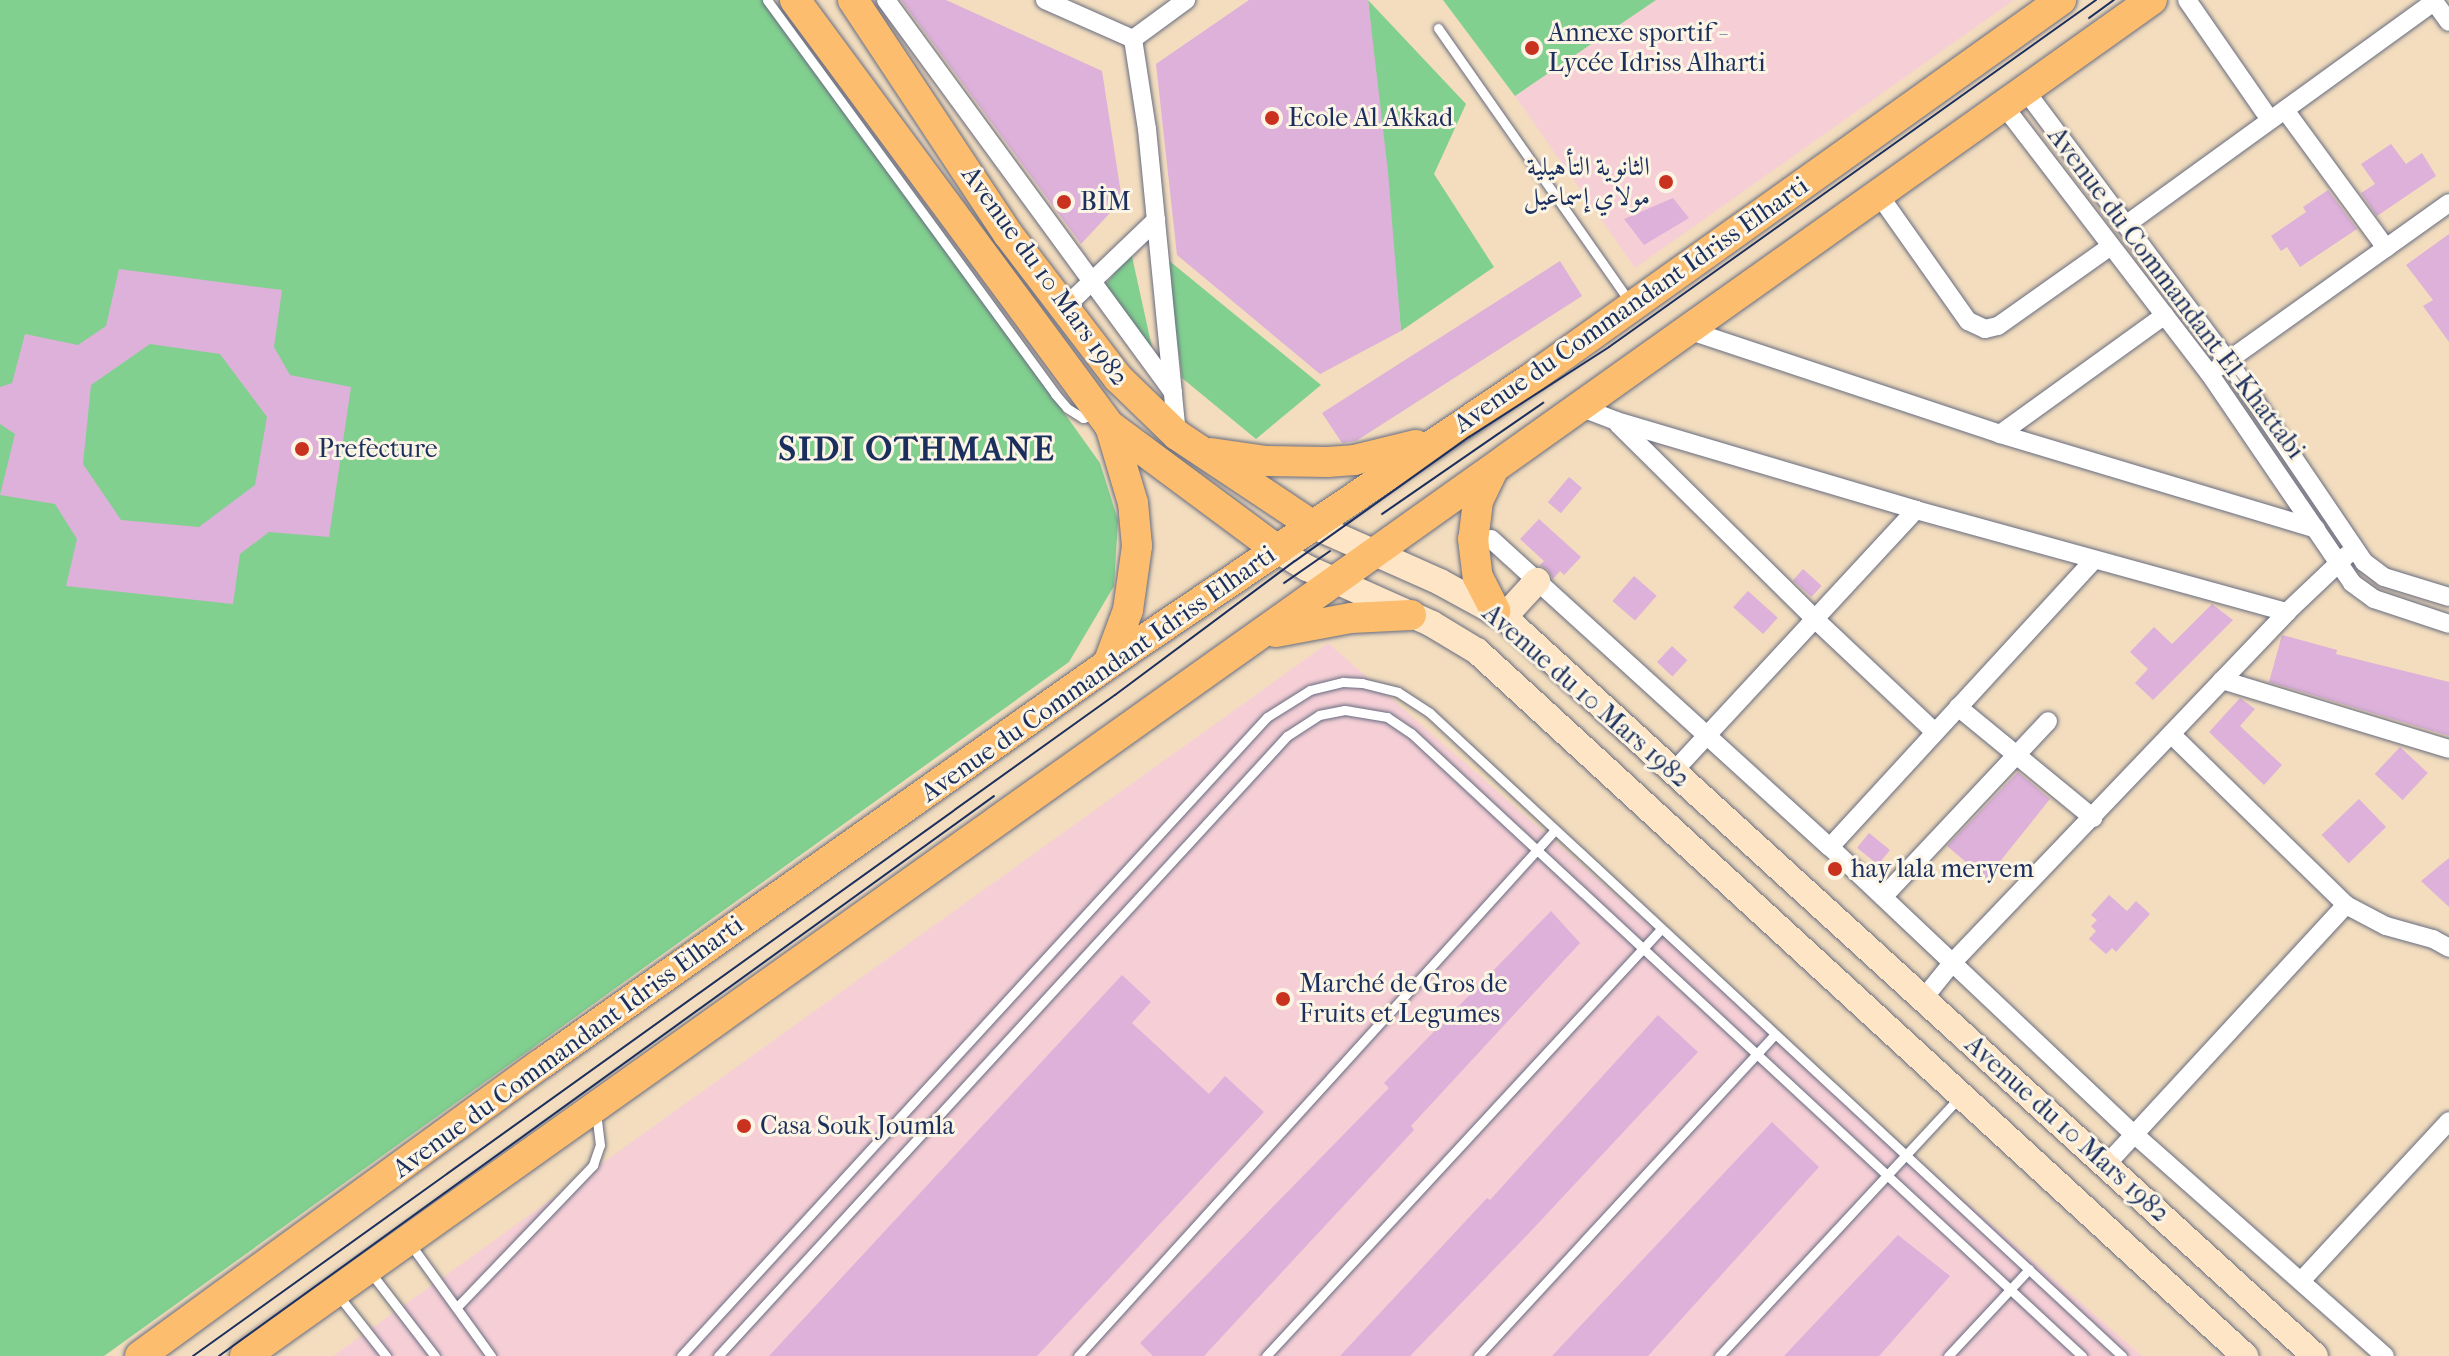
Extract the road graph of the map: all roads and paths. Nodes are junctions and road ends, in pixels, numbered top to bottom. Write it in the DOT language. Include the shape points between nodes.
graph roads {
  1 [pos="767,0"];
  2 [pos="795,0"];
  3 [pos="853,0"];
  4 [pos="886,0"];
  5 [pos="1186,0"];
  6 [pos="2061,0"];
  7 [pos="2152,0"];
  8 [pos="2187,0"];
  9 [pos="2433,1"];
  10 [pos="1056,3"];
  11 [pos="2449,22"];
  12 [pos="1438,28"];
  13 [pos="1133,39"];
  14 [pos="2015,98"];
  15 [pos="2277,115"];
  16 [pos="1877,192"];
  17 [pos="2449,203"];
  18 [pos="1156,220"];
  19 [pos="2127,224"];
  20 [pos="2111,246"];
  21 [pos="2386,248"];
  22 [pos="1092,281"];
  23 [pos="1633,307"];
  24 [pos="1063,309"];
  25 [pos="2165,315"];
  26 [pos="1688,330"];
  27 [pos="2228,361"];
  28 [pos="2209,373"];
  29 [pos="1173,392"];
  30 [pos="1580,407"];
  31 [pos="1105,419"];
  32 [pos="1616,421"];
  33 [pos="2000,434"];
  34 [pos="1439,439"];
  35 [pos="1189,443"];
  36 [pos="1495,467"];
  37 [pos="1916,510"];
  38 [pos="1312,525"];
  39 [pos="2316,529"];
  40 [pos="1491,539"];
  41 [pos="2355,548"];
  42 [pos="1276,549"];
  43 [pos="1372,553"];
  44 [pos="2093,561"];
  45 [pos="2338,563"];
  46 [pos="1336,581"];
  47 [pos="1537,581"];
  48 [pos="2449,597"];
  49 [pos="2287,612"];
  50 [pos="1500,614"];
  51 [pos="1411,615"];
  52 [pos="1816,620"];
  53 [pos="2449,624"];
  54 [pos="1263,635"];
  55 [pos="1108,664"];
  56 [pos="2222,680"];
  57 [pos="1958,707"];
  58 [pos="2048,721"];
  59 [pos="1935,732"];
  60 [pos="2171,734"];
  61 [pos="1708,735"];
  62 [pos="2449,749"];
  63 [pos="2017,754"];
  64 [pos="1674,771"];
  65 [pos="2093,818"];
  66 [pos="1554,831"];
  67 [pos="1830,847"];
  68 [pos="1535,851"];
  69 [pos="1883,897"];
  70 [pos="2346,905"];
  71 [pos="1661,929"];
  72 [pos="2449,948"];
  73 [pos="1642,949"];
  74 [pos="1953,962"];
  75 [pos="1923,999"];
  76 [pos="1775,1034"];
  77 [pos="1756,1054"];
  78 [pos="1961,1096"];
  79 [pos="595,1109"];
  80 [pos="2449,1121"];
  81 [pos="2134,1134"];
  82 [pos="1906,1155"];
  83 [pos="2106,1165"];
  84 [pos="1888,1175"];
  85 [pos="409,1241"];
  86 [pos="2029,1269"];
  87 [pos="369,1270"];
  88 [pos="2301,1281"];
  89 [pos="2010,1289"];
  90 [pos="336,1292"];
  91 [pos="457,1307"];
  92 [pos="272,1346"];
  93 [pos="140,1356"];
  94 [pos="245,1356"];
  95 [pos="386,1356"];
  96 [pos="435,1356"];
  97 [pos="491,1356"];
  98 [pos="681,1356"];
  99 [pos="718,1356"];
  100 [pos="1078,1356"];
  101 [pos="1266,1356"];
  102 [pos="1478,1356"];
  103 [pos="1719,1356"];
  104 [pos="1948,1356"];
  105 [pos="2082,1356"];
  106 [pos="2122,1356"];
  107 [pos="2245,1356"];
  108 [pos="2315,1356"];
  109 [pos="2385,1356"];
  1 -- 31 [label="lane" via="1055,394 1083,418"];
  2 -- 31 [label="main road, Avenue du 10 Mars 1982"];
  3 -- 24 [label="main road, Avenue du 10 Mars 1982"];
  4 -- 22 [label="street"];
  5 -- 13 [label="street"];
  6 -- 23 [label="main road, Avenue du Commandant Idriss Elharti"];
  7 -- 14 [label="main road, Avenue du Commandant Idriss Elharti"];
  8 -- 15 [label="street"];
  9 -- 11 [label="street"];
  9 -- 15 [label="street"];
  10 -- 13 [label="street"];
  12 -- 23 [label="lane"];
  13 -- 18 [label="street"];
  14 -- 16 [label="main road, Avenue du Commandant Idriss Elharti"];
  14 -- 19 [label="street, Avenue du Commandant El-Khattabi"];
  14 -- 20 [label="street, Avenue du Commandant El-Khattabi"];
  15 -- 19 [label="street"];
  15 -- 21 [label="street"];
  16 -- 20 [label="street" via="1968,321 1985,329 1998,326"];
  16 -- 26 [label="main road, Avenue du Commandant Idriss Elharti"];
  17 -- 21 [label="street"];
  18 -- 22 [label="street"];
  18 -- 29 [label="street"];
  19 -- 27 [label="street, Avenue du Commandant El-Khattabi"];
  20 -- 25 [label="street, Avenue du Commandant El-Khattabi"];
  21 -- 27 [label="street"];
  22 -- 24 [label="street"];
  22 -- 29 [label="street"];
  23 -- 34 [label="main road, Avenue du Commandant Idriss Elharti"];
  24 -- 35 [label="main road, Avenue du 10 Mars 1982" via="1118,378"];
  25 -- 28 [label="street, Avenue du Commandant El-Khattabi"];
  25 -- 33 [label="street"];
  26 -- 30 [label="main road, Avenue du Commandant Idriss Elharti"];
  26 -- 33 [label="street"];
  27 -- 28 [label="street"];
  27 -- 41 [label="street, Avenue du Commandant El-Khattabi"];
  28 -- 39 [label="street, Avenue du Commandant El-Khattabi"];
  29 -- 35 [label="street"];
  30 -- 32 [label="street"];
  30 -- 36 [label="main road, Avenue du Commandant Idriss Elharti"];
  31 -- 42 [label="main road, Avenue du 10 Mars 1982"];
  31 -- 55 [label="main road" via="1133,503 1137,546 1128,610"];
  32 -- 37 [label="street"];
  32 -- 52 [label="street"];
  33 -- 39 [label="street"];
  34 -- 35 [label="main road" via="1327,462 1266,461"];
  34 -- 38 [label="main road, Avenue du Commandant Idriss Elharti"];
  35 -- 38 [label="main road, Avenue du 10 Mars 1982"];
  36 -- 43 [label="main road, Avenue du Commandant Idriss Elharti"];
  36 -- 50 [label="main road" via="1478,501 1473,539 1478,577"];
  37 -- 44 [label="street"];
  37 -- 52 [label="street"];
  38 -- 42 [label="main road, Avenue du Commandant Idriss Elharti"];
  38 -- 43 [label="main road, Avenue du 10 Mars 1982"];
  39 -- 45 [label="street, Avenue du Commandant El-Khattabi"];
  40 -- 47 [label="street"];
  41 -- 45 [label="street"];
  41 -- 48 [label="street, Avenue du Commandant El-Khattabi" via="2384,577"];
  42 -- 46 [label="main road, Avenue du 10 Mars 1982"];
  42 -- 55 [label="main road, Avenue du Commandant Idriss Elharti"];
  43 -- 46 [label="main road, Avenue du Commandant Idriss Elharti"];
  43 -- 50 [label="main road, Avenue du 10 Mars 1982"];
  44 -- 49 [label="street"];
  44 -- 57 [label="street"];
  45 -- 49 [label="street"];
  45 -- 53 [label="street, Avenue du Commandant El-Khattabi" via="2352,583 2374,599"];
  46 -- 51 [label="main road, Avenue du 10 Mars 1982"];
  46 -- 54 [label="main road, Avenue du Commandant Idriss Elharti"];
  47 -- 50 [label="main road"];
  47 -- 61 [label="street"];
  49 -- 56 [label="street"];
  50 -- 64 [label="main road, Avenue du 10 Mars 1982"];
  51 -- 54 [label="main road" via="1321,622"];
  51 -- 78 [label="main road, Avenue du 10 Mars 1982" via="1477,651"];
  52 -- 59 [label="street"];
  52 -- 61 [label="street"];
  54 -- 79 [label="main road, Avenue du Commandant Idriss Elharti"];
  55 -- 93 [label="main road, Avenue du Commandant Idriss Elharti" via="541,1064"];
  56 -- 60 [label="street"];
  56 -- 62 [label="street"];
  57 -- 59 [label="street"];
  57 -- 63 [label="street"];
  58 -- 63 [label="street"];
  59 -- 67 [label="street"];
  60 -- 65 [label="street"];
  60 -- 70 [label="street"];
  61 -- 64 [label="street"];
  61 -- 67 [label="street"];
  63 -- 65 [label="street"];
  63 -- 69 [label="street"];
  64 -- 75 [label="main road, Avenue du 10 Mars 1982"];
  65 -- 74 [label="street"];
  66 -- 68 [label="lane"];
  66 -- 71 [label="lane"];
  66 -- 98 [label="lane" via="1430,713 1398,692 1343,682 1294,697 1267,717"];
  67 -- 69 [label="street"];
  68 -- 73 [label="lane"];
  68 -- 99 [label="lane" via="1400,724 1359,710 1332,711 1308,721 1287,736"];
  68 -- 100 [label="lane"];
  69 -- 74 [label="street"];
  70 -- 72 [label="street"];
  70 -- 81 [label="street"];
  71 -- 73 [label="lane"];
  71 -- 76 [label="lane"];
  73 -- 77 [label="lane"];
  73 -- 101 [label="lane"];
  74 -- 75 [label="street"];
  74 -- 81 [label="street"];
  75 -- 83 [label="main road, Avenue du 10 Mars 1982"];
  76 -- 77 [label="lane"];
  76 -- 82 [label="lane"];
  77 -- 84 [label="lane"];
  77 -- 102 [label="lane"];
  78 -- 82 [label="lane"];
  78 -- 107 [label="main road, Avenue du 10 Mars 1982"];
  79 -- 85 [label="main road, Avenue du Commandant Idriss Elharti"];
  79 -- 91 [label="lane" via="600,1145 593,1165"];
  80 -- 88 [label="street"];
  81 -- 83 [label="street"];
  81 -- 88 [label="street"];
  82 -- 84 [label="lane"];
  82 -- 86 [label="lane"];
  83 -- 108 [label="main road, Avenue du 10 Mars 1982"];
  84 -- 89 [label="lane"];
  84 -- 103 [label="lane"];
  85 -- 87 [label="main road, Avenue du Commandant Idriss Elharti"];
  85 -- 91 [label="lane"];
  86 -- 89 [label="lane"];
  86 -- 106 [label="lane"];
  87 -- 90 [label="main road, Avenue du Commandant Idriss Elharti"];
  87 -- 96 [label="lane"];
  88 -- 109 [label="street"];
  89 -- 104 [label="lane"];
  89 -- 105 [label="lane"];
  90 -- 92 [label="main road, Avenue du Commandant Idriss Elharti"];
  90 -- 95 [label="lane"];
  91 -- 97 [label="lane"];
  92 -- 94 [label="main road, Avenue du Commandant Idriss Elharti"];
}
